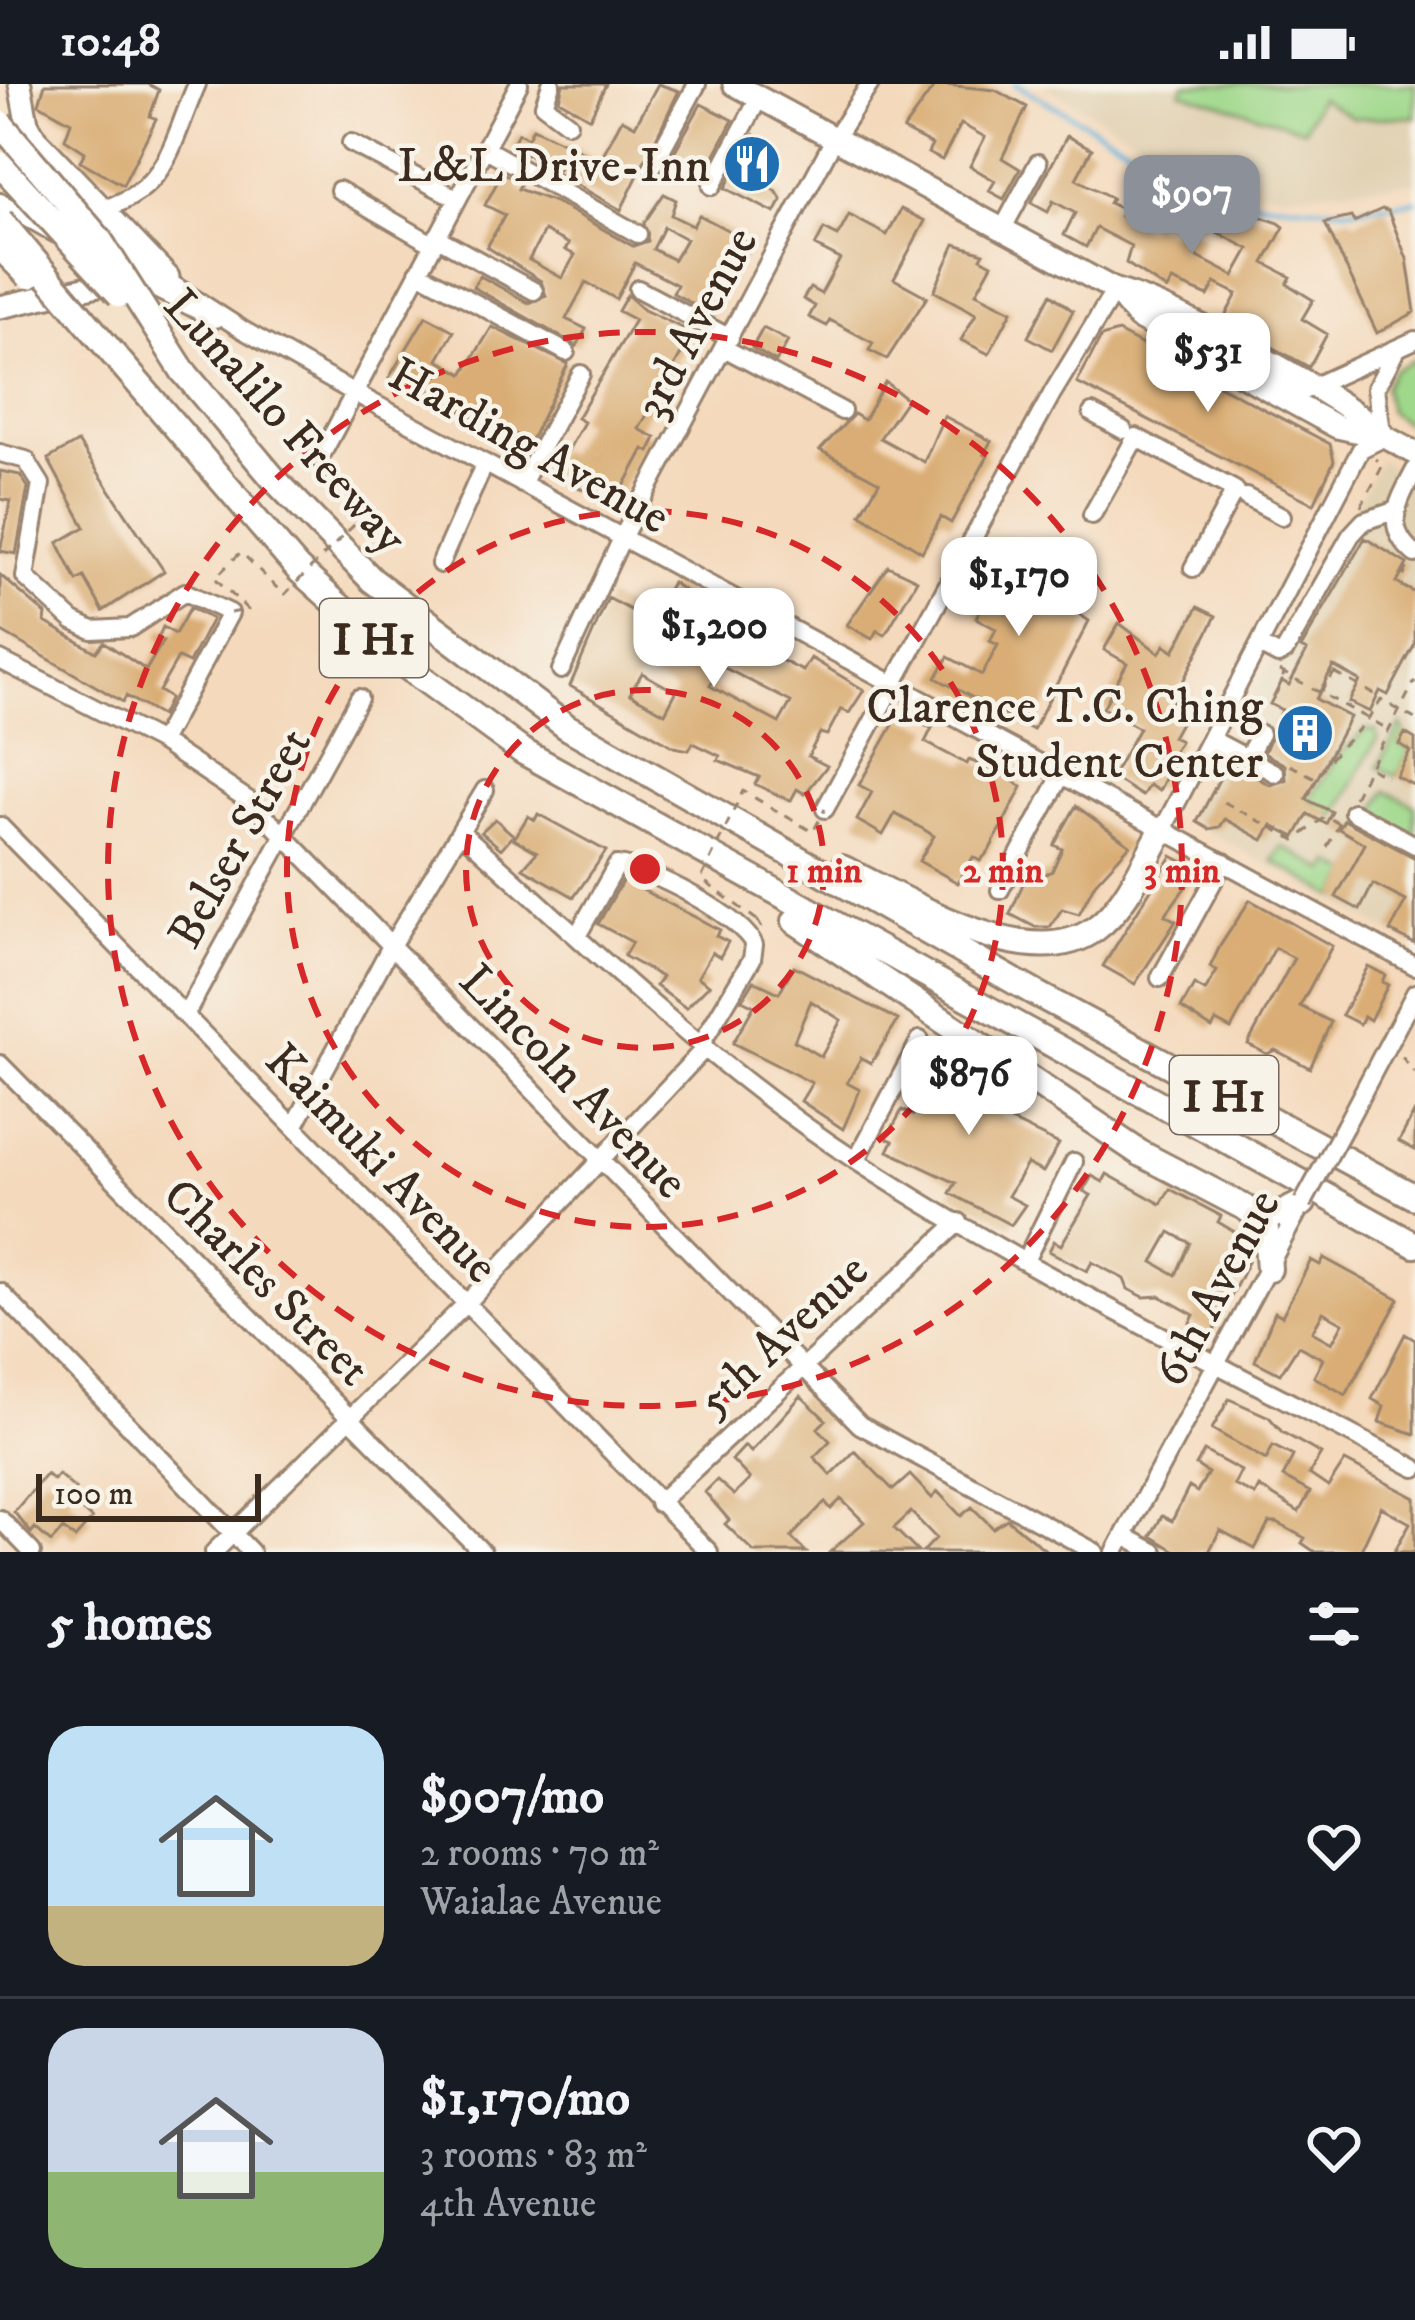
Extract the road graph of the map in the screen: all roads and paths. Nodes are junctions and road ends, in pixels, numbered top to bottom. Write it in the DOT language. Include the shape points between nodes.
graph roads {
  1 [pos="18,84"];
  2 [pos="197,84"];
  3 [pos="519,84"];
  4 [pos="551,84"];
  5 [pos="697,84"];
  6 [pos="734,84"];
  7 [pos="870,84"];
  8 [pos="758,98"];
  9 [pos="0,123"];
  10 [pos="568,123"];
  11 [pos="833,141"];
  12 [pos="351,143"];
  13 [pos="484,148"];
  14 [pos="1038,164"];
  15 [pos="0,165"];
  16 [pos="651,169"];
  17 [pos="0,179"];
  18 [pos="712,186"];
  19 [pos="339,190"];
  20 [pos="456,198"];
  21 [pos="0,202"];
  22 [pos="104,209"];
  23 [pos="67,218"];
  24 [pos="0,220"];
  25 [pos="1002,230"];
  26 [pos="638,234"];
  27 [pos="434,241"];
  28 [pos="0,247"];
  29 [pos="418,272"];
  30 [pos="168,277"];
  31 [pos="140,282"];
  32 [pos="638,289"];
  33 [pos="1115,290"];
  34 [pos="534,291"];
  35 [pos="0,307"];
  36 [pos="243,330"];
  37 [pos="1172,336"];
  38 [pos="727,343"];
  39 [pos="1409,343"];
  40 [pos="566,352"];
  41 [pos="114,355"];
  42 [pos="183,371"];
  43 [pos="581,374"];
  44 [pos="1316,389"];
  45 [pos="351,392"];
  46 [pos="842,411"];
  47 [pos="1092,413"];
  48 [pos="1129,433"];
  49 [pos="1381,442"];
  50 [pos="0,453"];
  51 [pos="1415,453"];
  52 [pos="322,454"];
  53 [pos="484,464"];
  54 [pos="1415,470"];
  55 [pos="522,484"];
  56 [pos="1240,494"];
  57 [pos="1394,511"];
  58 [pos="1092,515"];
  59 [pos="1282,516"];
  60 [pos="1354,521"];
  61 [pos="622,538"];
  62 [pos="1412,556"];
  63 [pos="440,563"];
  64 [pos="1193,568"];
  65 [pos="1415,593"];
  66 [pos="230,613"];
  67 [pos="1261,646"];
  68 [pos="0,660"];
  69 [pos="1292,660"];
  70 [pos="1274,667"];
  71 [pos="560,670"];
  72 [pos="1285,673"];
  73 [pos="1415,682"];
  74 [pos="892,686"];
  75 [pos="1321,693"];
  76 [pos="1276,694"];
  77 [pos="359,698"];
  78 [pos="1381,700"];
  79 [pos="1400,711"];
  80 [pos="1415,719"];
  81 [pos="1370,720"];
  82 [pos="1389,730"];
  83 [pos="1260,734"];
  84 [pos="1211,739"];
  85 [pos="161,742"];
  86 [pos="1247,758"];
  87 [pos="1278,766"];
  88 [pos="1370,767"];
  89 [pos="1060,776"];
  90 [pos="1387,777"];
  91 [pos="1317,779"];
  92 [pos="665,786"];
  93 [pos="484,790"];
  94 [pos="1306,799"];
  95 [pos="1224,802"];
  96 [pos="825,809"];
  97 [pos="1348,822"];
  98 [pos="0,826"];
  99 [pos="1163,829"];
  100 [pos="460,831"];
  101 [pos="283,838"];
  102 [pos="1415,845"];
  103 [pos="1327,847"];
  104 [pos="700,854"];
  105 [pos="1224,862"];
  106 [pos="1000,890"];
  107 [pos="758,920"];
  108 [pos="577,936"];
  109 [pos="391,946"];
  110 [pos="1415,966"];
  111 [pos="1160,978"];
  112 [pos="1415,993"];
  113 [pos="186,1014"];
  114 [pos="920,1040"];
  115 [pos="702,1047"];
  116 [pos="1396,1054"];
  117 [pos="0,1064"];
  118 [pos="1415,1073"];
  119 [pos="296,1125"];
  120 [pos="856,1161"];
  121 [pos="1074,1162"];
  122 [pos="601,1163"];
  123 [pos="1415,1197"];
  124 [pos="1303,1203"];
  125 [pos="1249,1210"];
  126 [pos="959,1222"];
  127 [pos="1415,1245"];
  128 [pos="1025,1261"];
  129 [pos="1269,1269"];
  130 [pos="0,1292"];
  131 [pos="466,1304"];
  132 [pos="1220,1365"];
  133 [pos="801,1367"];
  134 [pos="350,1420"];
  135 [pos="1415,1468"];
  136 [pos="658,1504"];
  137 [pos="0,1519"];
  138 [pos="232,1533"];
  139 [pos="1120,1544"];
  140 [pos="32,1552"];
  141 [pos="214,1552"];
  142 [pos="251,1552"];
  143 [pos="482,1552"];
  144 [pos="710,1552"];
  145 [pos="1095,1552"];
  146 [pos="1154,1552"];
  1 -- 15 [label="main road"];
  1 -- 22 [label="main road" via="35,138"];
  2 -- 22 [label="street" via="149,188"];
  3 -- 13 [label="street"];
  4 -- 10 [label="street" via="544,105"];
  5 -- 16 [label="street"];
  6 -- 8 [label="main road"];
  7 -- 11 [label="street, 3rd Avenue"];
  8 -- 11 [label="main road"];
  8 -- 18 [label="street"];
  9 -- 42 [label="highway, bridge" via="99,238"];
  11 -- 25 [label="main road"];
  11 -- 38 [label="street, 3rd Avenue"];
  12 -- 20 [label="street"];
  13 -- 20 [label="street"];
  13 -- 26 [label="street"];
  14 -- 25 [label="street"];
  15 -- 42 [label="highway, Lunalilo Freeway / I H1, bridge"];
  17 -- 23 [label="street, Harding Avenue"];
  19 -- 27 [label="street"];
  20 -- 27 [label="street"];
  21 -- 31 [label="street, Harding Avenue"];
  22 -- 23 [label="street"];
  22 -- 30 [label="main road"];
  23 -- 30 [label="street, Harding Avenue"];
  24 -- 41 [label="highway, Lunalilo Freeway / I H1, bridge"];
  25 -- 33 [label="main road"];
  27 -- 29 [label="street"];
  27 -- 34 [label="street"];
  28 -- 41 [label="highway, bridge"];
  29 -- 40 [label="street"];
  29 -- 45 [label="street"];
  30 -- 36 [label="street, Harding Avenue"];
  31 -- 35 [label="main road" via="95,282"];
  31 -- 36 [label="street, Harding Avenue"];
  32 -- 38 [label="street"];
  33 -- 37 [label="main road" via="1133,315"];
  33 -- 44 [label="main road" via="1146,298"];
  33 -- 74 [label="street"];
  36 -- 45 [label="street, Harding Avenue"];
  37 -- 44 [label="street" via="1211,344 1297,391"];
  37 -- 49 [label="main road" via="1337,427"];
  38 -- 46 [label="street"];
  38 -- 61 [label="street, 3rd Avenue"];
  39 -- 44 [label="street"];
  39 -- 49 [label="street" via="1376,383"];
  41 -- 104 [label="highway, Lunalilo Freeway / I H1" via="298,569 407,667 522,751"];
  42 -- 92 [label="highway, Lunalilo Freeway / I H1" via="289,494 404,608"];
  43 -- 55 [label="street"];
  44 -- 49 [label="main road"];
  45 -- 52 [label="street"];
  45 -- 53 [label="street, Harding Avenue"];
  47 -- 48 [label="street"];
  48 -- 56 [label="street"];
  48 -- 58 [label="street"];
  49 -- 51 [label="main road"];
  49 -- 60 [label="path" via="1383,465"];
  49 -- 67 [label="street" via="1363,446"];
  50 -- 66 [label="street" via="26,460 41,484 25,577 79,626 136,626 185,592"];
  52 -- 66 [label="path, bridge" via="314,446 304,457 363,516 284,595 241,552 215,578 248,610"];
  53 -- 55 [label="street, Harding Avenue"];
  53 -- 63 [label="street"];
  54 -- 57 [label="street"];
  55 -- 61 [label="street, Harding Avenue"];
  56 -- 59 [label="street"];
  56 -- 64 [label="street"];
  57 -- 62 [label="street" via="1397,535"];
  57 -- 67 [label="street" via="1351,535 1285,651"];
  61 -- 71 [label="street, 3rd Avenue"];
  61 -- 74 [label="street, Harding Avenue"];
  62 -- 65 [label="path" via="1400,585"];
  66 -- 85 [label="street"];
  67 -- 84 [label="street"];
  68 -- 85 [label="street, Lincoln Avenue"];
  69 -- 72 [label="path"];
  70 -- 72 [label="path"];
  72 -- 75 [label="path"];
  72 -- 76 [label="path"];
  73 -- 79 [label="path"];
  74 -- 89 [label="street, Harding Avenue"];
  74 -- 96 [label="street"];
  75 -- 78 [label="path" via="1335,669"];
  75 -- 81 [label="path"];
  77 -- 101 [label="street, Belser Street"];
  78 -- 79 [label="path"];
  78 -- 81 [label="path"];
  79 -- 80 [label="path"];
  79 -- 82 [label="path"];
  81 -- 82 [label="path"];
  81 -- 91 [label="path" via="1330,754"];
  82 -- 88 [label="path"];
  83 -- 86 [label="street"];
  84 -- 86 [label="street"];
  84 -- 99 [label="street"];
  85 -- 101 [label="street, Lincoln Avenue" via="251,802"];
  86 -- 87 [label="street"];
  87 -- 91 [label="path"];
  88 -- 90 [label="path"];
  88 -- 97 [label="path"];
  89 -- 99 [label="street, Harding Avenue"];
  89 -- 106 [label="street"];
  91 -- 94 [label="path"];
  92 -- 99 [label="highway" via="959,924 1032,946 1098,927"];
  92 -- 123 [label="highway, Lunalilo Freeway / I H1"];
  93 -- 100 [label="street"];
  95 -- 97 [label="path" via="1295,840 1326,816"];
  96 -- 107 [label="path, bridge" via="813,832 743,791 701,879"];
  97 -- 102 [label="street"];
  97 -- 103 [label="path"];
  98 -- 113 [label="street, Kaimuki Avenue"];
  99 -- 105 [label="street, Harding Avenue"];
  100 -- 108 [label="street"];
  100 -- 109 [label="street"];
  101 -- 109 [label="street, Lincoln Avenue"];
  101 -- 113 [label="street, Belser Street"];
  104 -- 125 [label="highway" via="1080,1116"];
  104 -- 127 [label="highway, Lunalilo Freeway / I H1"];
  105 -- 110 [label="street, Harding Avenue"];
  105 -- 111 [label="street"];
  108 -- 115 [label="street"];
  108 -- 115 [label="street" via="617,865 738,922 752,938 752,958"];
  109 -- 119 [label="street"];
  109 -- 122 [label="street, Lincoln Avenue"];
  112 -- 124 [label="street, 6th Avenue, bridge"];
  113 -- 119 [label="street, Kaimuki Avenue"];
  114 -- 120 [label="street"];
  115 -- 120 [label="street"];
  115 -- 122 [label="street"];
  116 -- 118 [label="path"];
  117 -- 134 [label="street, Charles Street"];
  119 -- 131 [label="street, Kaimuki Avenue"];
  120 -- 126 [label="street"];
  121 -- 128 [label="street"];
  122 -- 131 [label="street"];
  122 -- 133 [label="street, Lincoln Avenue"];
  124 -- 125 [label="highway" via="1275,1216"];
  124 -- 129 [label="street, 6th Avenue"];
  125 -- 129 [label="highway" via="1267,1229"];
  126 -- 128 [label="street"];
  126 -- 133 [label="street, 5th Avenue"];
  128 -- 132 [label="street"];
  129 -- 132 [label="street, 6th Avenue"];
  130 -- 138 [label="street"];
  131 -- 134 [label="street"];
  131 -- 136 [label="street, Kaimuki Avenue"];
  132 -- 135 [label="street"];
  132 -- 139 [label="street, 6th Avenue"];
  133 -- 136 [label="street, 5th Avenue"];
  133 -- 145 [label="street, Lincoln Avenue" via="860,1425"];
  134 -- 138 [label="street"];
  134 -- 143 [label="street, Charles Street"];
  136 -- 144 [label="street, Kaimuki Avenue"];
  137 -- 140 [label="street"];
  138 -- 141 [label="street"];
  138 -- 142 [label="street"];
  139 -- 146 [label="street"];
}
